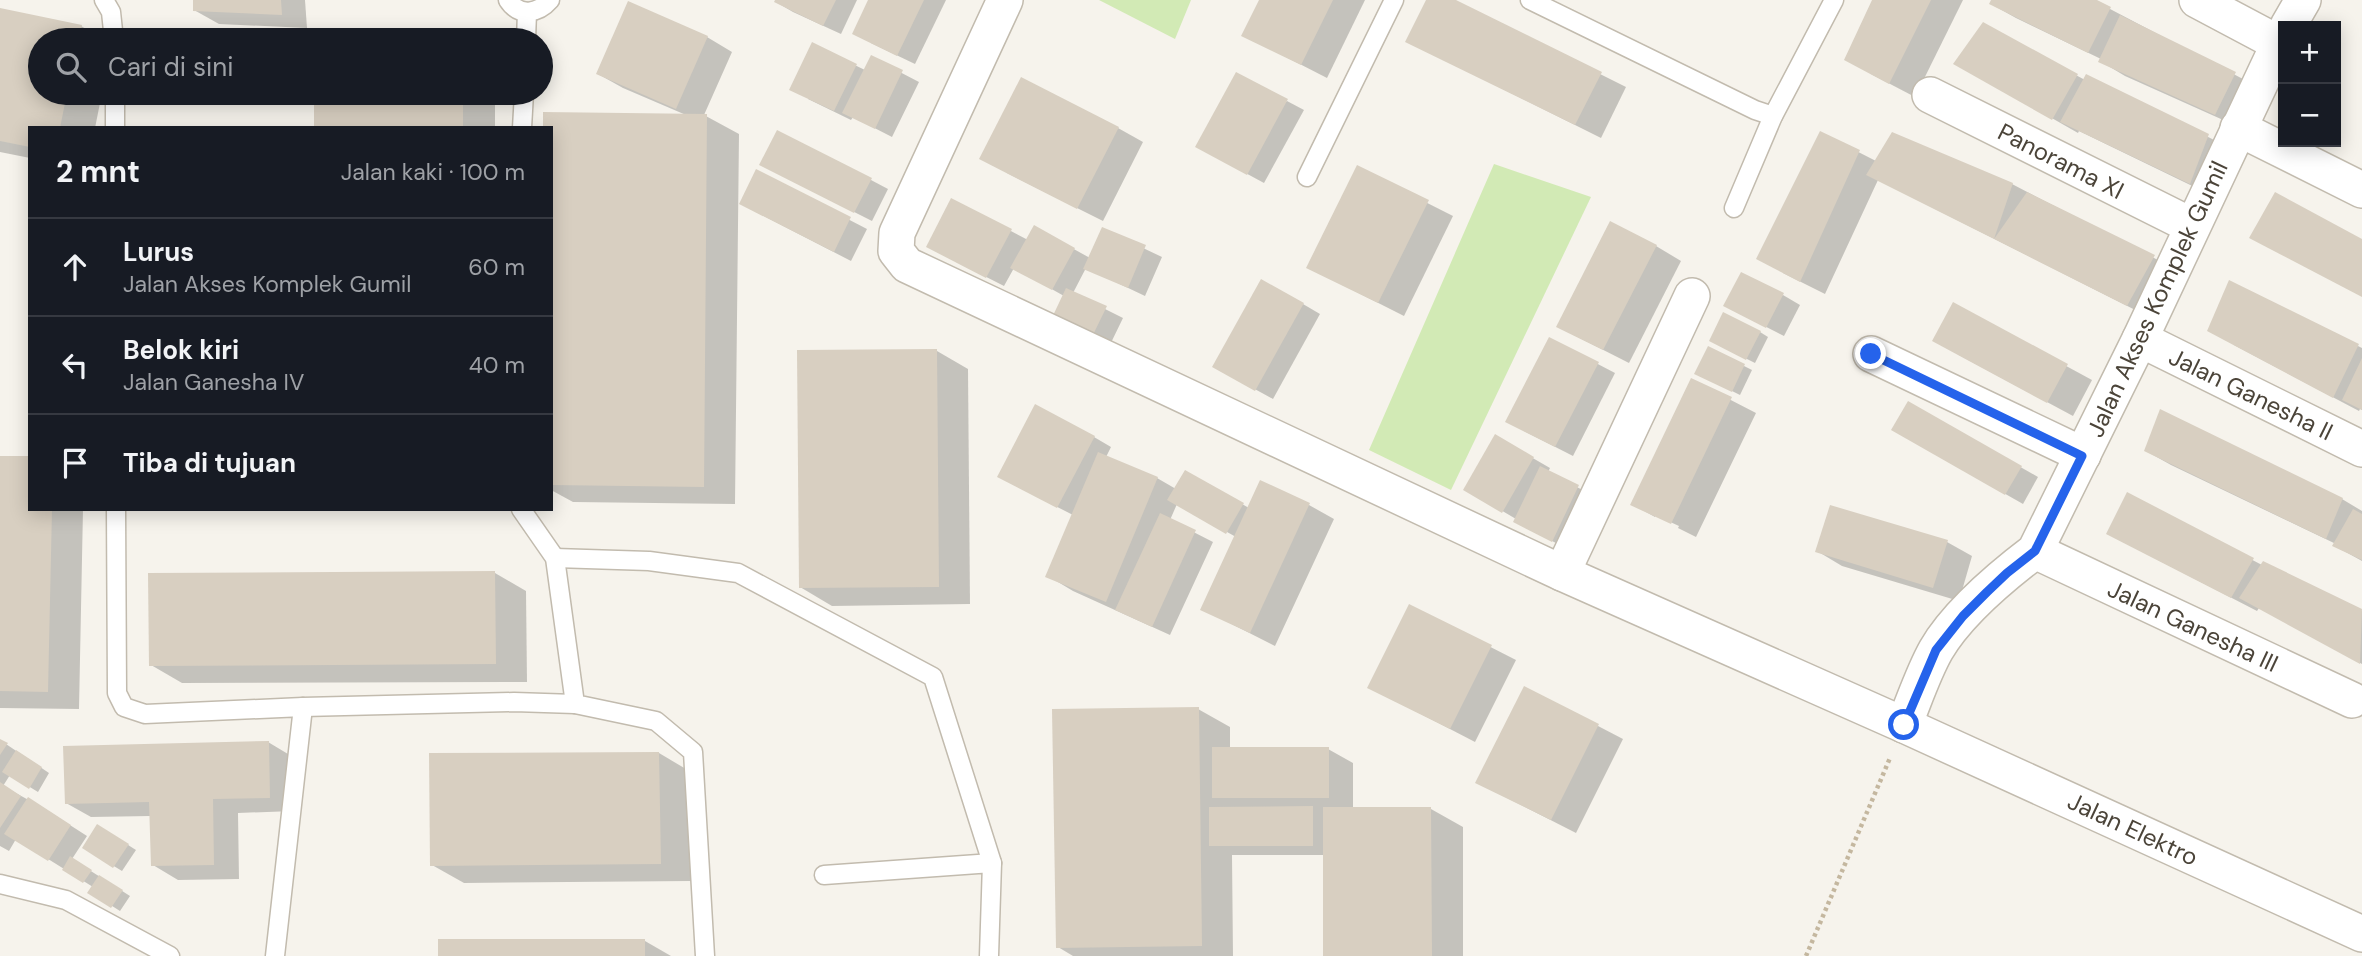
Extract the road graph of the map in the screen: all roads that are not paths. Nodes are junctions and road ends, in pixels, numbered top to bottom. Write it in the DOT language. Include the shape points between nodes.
graph roads {
  1 [pos="104,0"];
  2 [pos="508,0"];
  3 [pos="550,0"];
  4 [pos="1005,0"];
  5 [pos="1394,0"];
  6 [pos="1530,0"];
  7 [pos="1834,0"];
  8 [pos="2197,0"];
  9 [pos="2303,0"];
  10 [pos="527,12"];
  11 [pos="2291,21"];
  12 [pos="113,28"];
  13 [pos="526,28"];
  14 [pos="2278,33"];
  15 [pos="2278,45"];
  16 [pos="1930,95"];
  17 [pos="115,105"];
  18 [pos="523,105"];
  19 [pos="1773,116"];
  20 [pos="115,126"];
  21 [pos="522,126"];
  22 [pos="2238,128"];
  23 [pos="1307,177"];
  24 [pos="2362,190"];
  25 [pos="1734,208"];
  26 [pos="2192,226"];
  27 [pos="1692,296"];
  28 [pos="2140,339"];
  29 [pos="1871,354"];
  30 [pos="2362,449"];
  31 [pos="2082,456"];
  32 [pos="116,511"];
  33 [pos="522,511"];
  34 [pos="2035,551"];
  35 [pos="555,558"];
  36 [pos="1562,573"];
  37 [pos="2352,699"];
  38 [pos="575,704"];
  39 [pos="303,707"];
  40 [pos="1899,738"];
  41 [pos="992,863"];
  42 [pos="824,875"];
  43 [pos="0,884"];
  44 [pos="2362,934"];
  45 [pos="170,956"];
  46 [pos="275,956"];
  47 [pos="705,956"];
  48 [pos="989,956"];
  1 -- 12 [label="lane"];
  2 -- 10 [label="lane"];
  3 -- 10 [label="lane"];
  4 -- 36 [label="street, Jalan Elektro" via="897,233 896,251 907,265"];
  5 -- 23 [label="lane"];
  6 -- 19 [label="lane"];
  7 -- 19 [label="lane"];
  8 -- 14 [label="street"];
  9 -- 11 [label="street, Jalan Akses Komplek Gumil"];
  10 -- 13 [label="lane"];
  15 -- 22 [label="street, Jalan Akses Komplek Gumil"];
  16 -- 26 [label="street, Panorama XI"];
  17 -- 20 [label="lane"];
  18 -- 21 [label="lane"];
  19 -- 25 [label="lane"];
  22 -- 24 [label="street"];
  22 -- 26 [label="street, Jalan Akses Komplek Gumil"];
  26 -- 28 [label="street, Jalan Akses Komplek Gumil"];
  27 -- 36 [label="street"];
  28 -- 30 [label="street, Jalan Ganesha II"];
  28 -- 31 [label="street, Jalan Akses Komplek Gumil"];
  29 -- 31 [label="street"];
  31 -- 34 [label="street, Jalan Akses Komplek Gumil"];
  32 -- 39 [label="lane" via="117,693 124,707 145,714"];
  33 -- 35 [label="lane"];
  34 -- 37 [label="street, Jalan Ganesha III"];
  34 -- 40 [label="street, Jalan Akses Komplek Gumil" via="1963,616 1936,650"];
  35 -- 38 [label="lane"];
  35 -- 41 [label="lane" via="649,561 738,573 933,677"];
  36 -- 40 [label="street, Jalan Elektro"];
  38 -- 39 [label="lane"];
  38 -- 47 [label="lane" via="656,721 693,752"];
  39 -- 46 [label="lane"];
  40 -- 44 [label="street, Jalan Elektro"];
  41 -- 42 [label="lane"];
  41 -- 48 [label="lane"];
  43 -- 45 [label="lane" via="66,900"];
}
